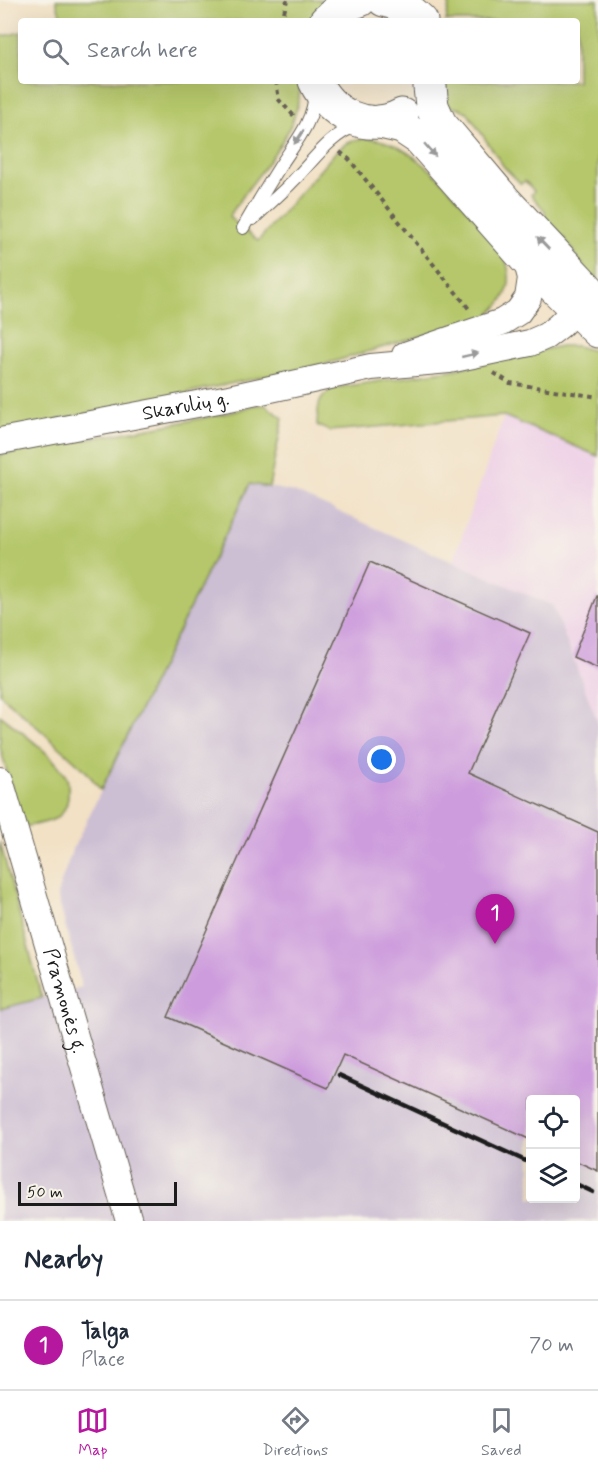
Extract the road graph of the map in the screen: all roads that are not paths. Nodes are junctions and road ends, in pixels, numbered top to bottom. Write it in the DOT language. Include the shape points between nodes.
graph roads {
  1 [pos="360,0"];
  2 [pos="384,0"];
  3 [pos="434,0"];
  4 [pos="329,18"];
  5 [pos="418,18"];
  6 [pos="431,18"];
  7 [pos="315,84"];
  8 [pos="316,84"];
  9 [pos="431,84"];
  10 [pos="372,122"];
  11 [pos="526,259"];
  12 [pos="590,313"];
  13 [pos="481,341"];
  14 [pos="0,441"];
  15 [pos="0,780"];
  16 [pos="129,1221"];
  1 -- 4 [label="main road" via="343,6"];
  2 -- 5 [label="main road" via="410,10"];
  3 -- 6 [label="main road"];
  7 -- 10 [label="lane, one-way" via="315,105 307,126 243,228 328,142 344,130"];
  8 -- 10 [label="main road" via="334,109 348,117"];
  9 -- 10 [label="main road" via="410,111 396,119"];
  12 -- 9 [label="main road, one-way" via="574,275 440,124 432,106"];
  10 -- 11 [label="main road, one-way" via="402,127 420,139"];
  11 -- 12 [label="main road"];
  11 -- 13 [label="street, Skarulių g." via="531,278 528,298 518,312"];
  13 -- 12 [label="street, Skarulių g., one-way" via="530,343"];
  13 -- 14 [label="street, Skarulių g." via="229,398"];
  15 -- 16 [label="street, Pramonės g."];
}
